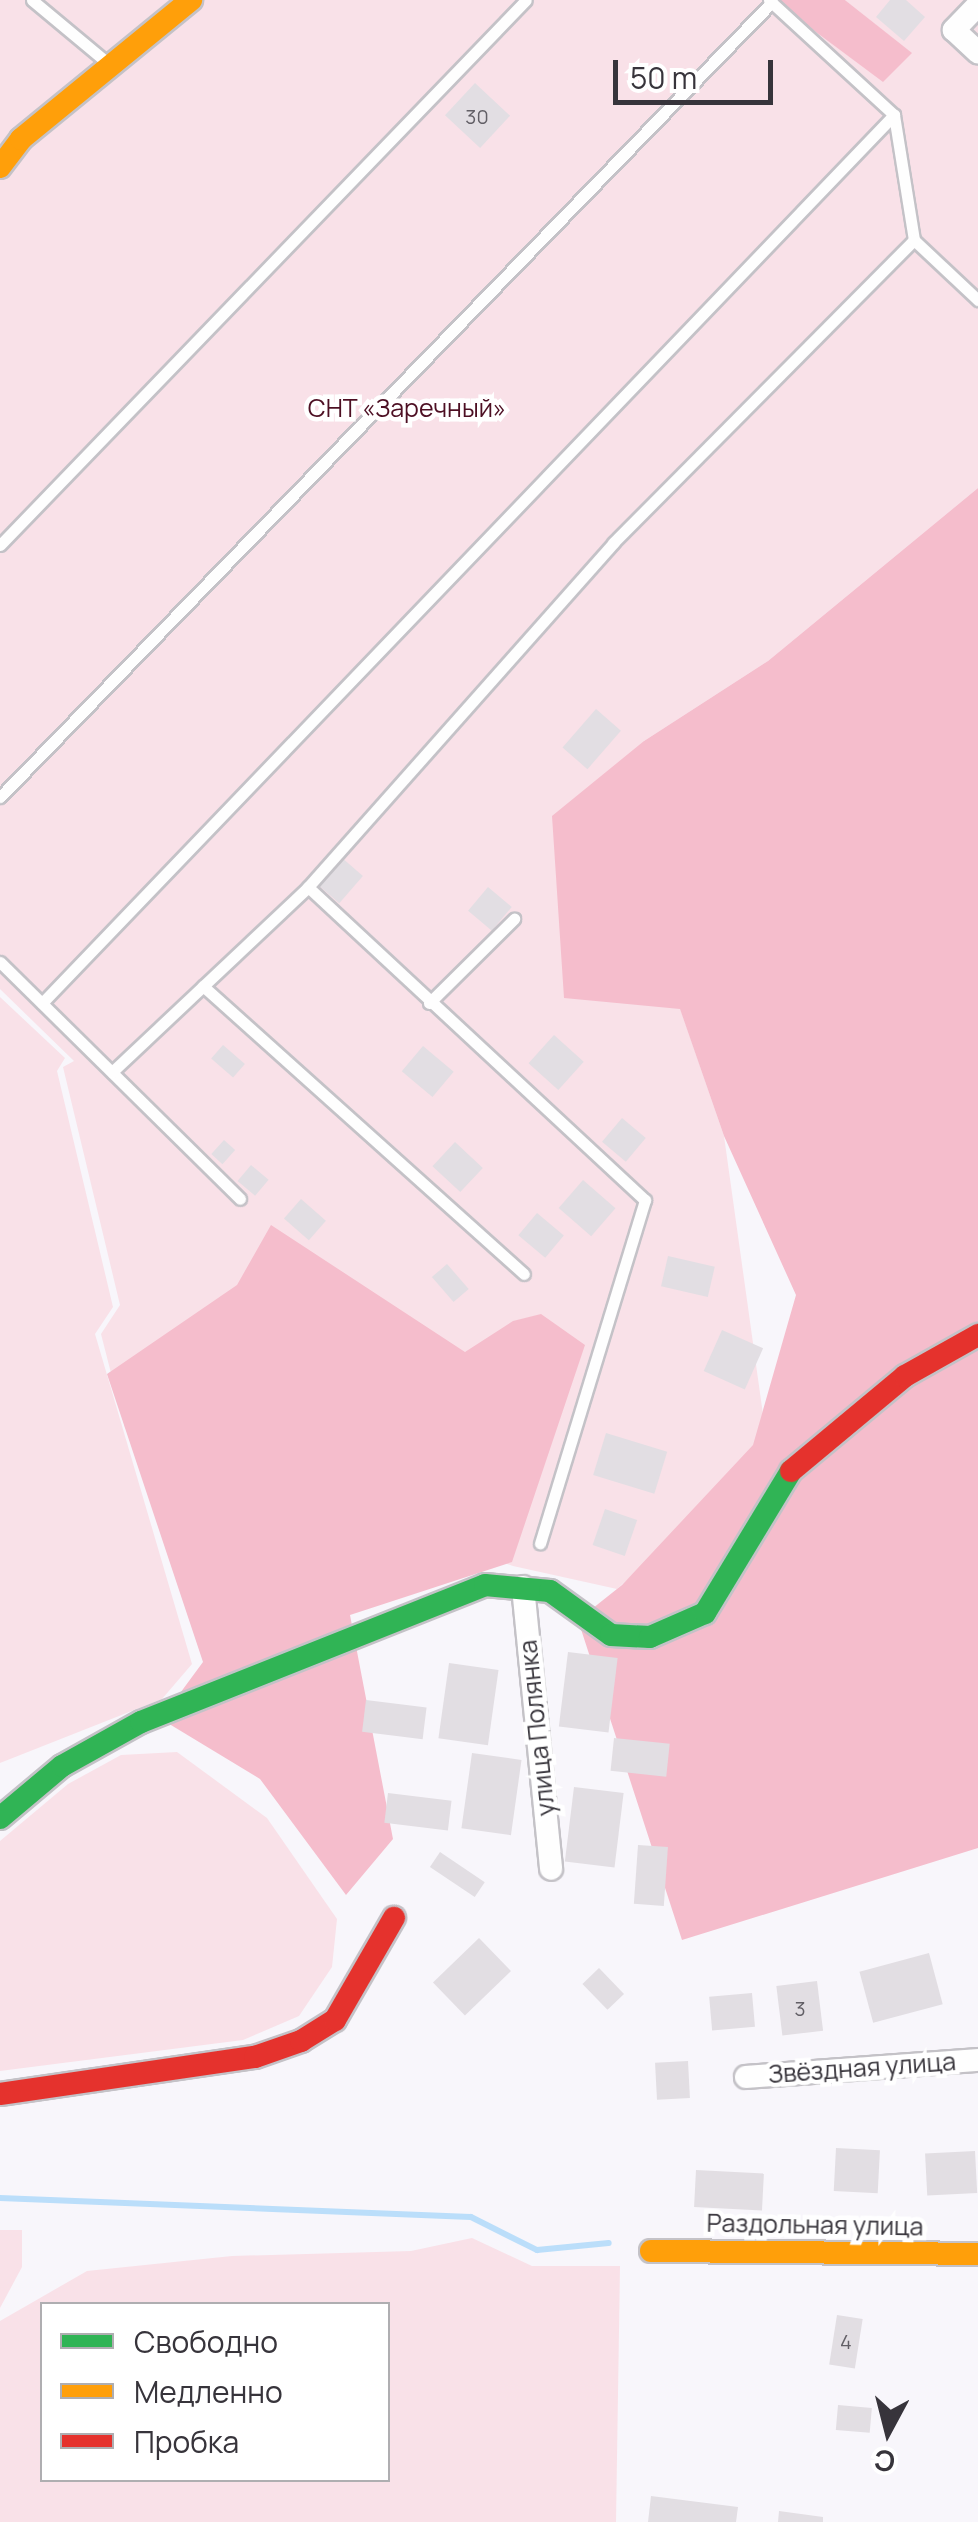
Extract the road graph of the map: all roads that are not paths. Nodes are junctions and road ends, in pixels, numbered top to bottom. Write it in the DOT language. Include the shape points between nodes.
graph roads {
  1 [pos="32,0"];
  2 [pos="190,0"];
  3 [pos="526,0"];
  4 [pos="771,1"];
  5 [pos="978,5"];
  6 [pos="978,52"];
  7 [pos="110,66"];
  8 [pos="894,114"];
  9 [pos="0,167"];
  10 [pos="914,240"];
  11 [pos="978,300"];
  12 [pos="0,545"];
  13 [pos="0,796"];
  14 [pos="308,887"];
  15 [pos="514,918"];
  16 [pos="0,962"];
  17 [pos="204,986"];
  18 [pos="42,1003"];
  19 [pos="429,1003"];
  20 [pos="112,1072"];
  21 [pos="240,1199"];
  22 [pos="524,1274"];
  23 [pos="978,1335"];
  24 [pos="540,1543"];
  25 [pos="523,1587"];
  26 [pos="0,1818"];
  27 [pos="551,1869"];
  28 [pos="394,1918"];
  29 [pos="978,2060"];
  30 [pos="746,2077"];
  31 [pos="0,2094"];
  32 [pos="651,2251"];
  33 [pos="978,2254"];
  1 -- 7 [label="lane"];
  2 -- 7 [label="street"];
  3 -- 12 [label="lane"];
  4 -- 8 [label="lane"];
  4 -- 13 [label="lane"];
  5 -- 6 [label="street" via="954,30"];
  7 -- 9 [label="street" via="21,139"];
  8 -- 10 [label="lane"];
  8 -- 18 [label="lane"];
  10 -- 11 [label="lane"];
  10 -- 14 [label="lane" via="612,543"];
  14 -- 17 [label="lane"];
  14 -- 19 [label="lane"];
  15 -- 19 [label="lane"];
  16 -- 18 [label="lane"];
  17 -- 20 [label="lane"];
  17 -- 22 [label="lane"];
  18 -- 20 [label="lane"];
  19 -- 24 [label="lane" via="645,1200"];
  20 -- 21 [label="lane"];
  23 -- 25 [label="street" via="905,1376 796,1461 705,1613 650,1638 611,1636 550,1591"];
  25 -- 26 [label="street" via="484,1585 141,1722 62,1766"];
  25 -- 27 [label="street, улица Полянка"];
  28 -- 31 [label="street" via="336,2020 301,2041 255,2057"];
  29 -- 30 [label="street, Звёздная улица"];
  32 -- 33 [label="street, Раздольная улица"];
}
